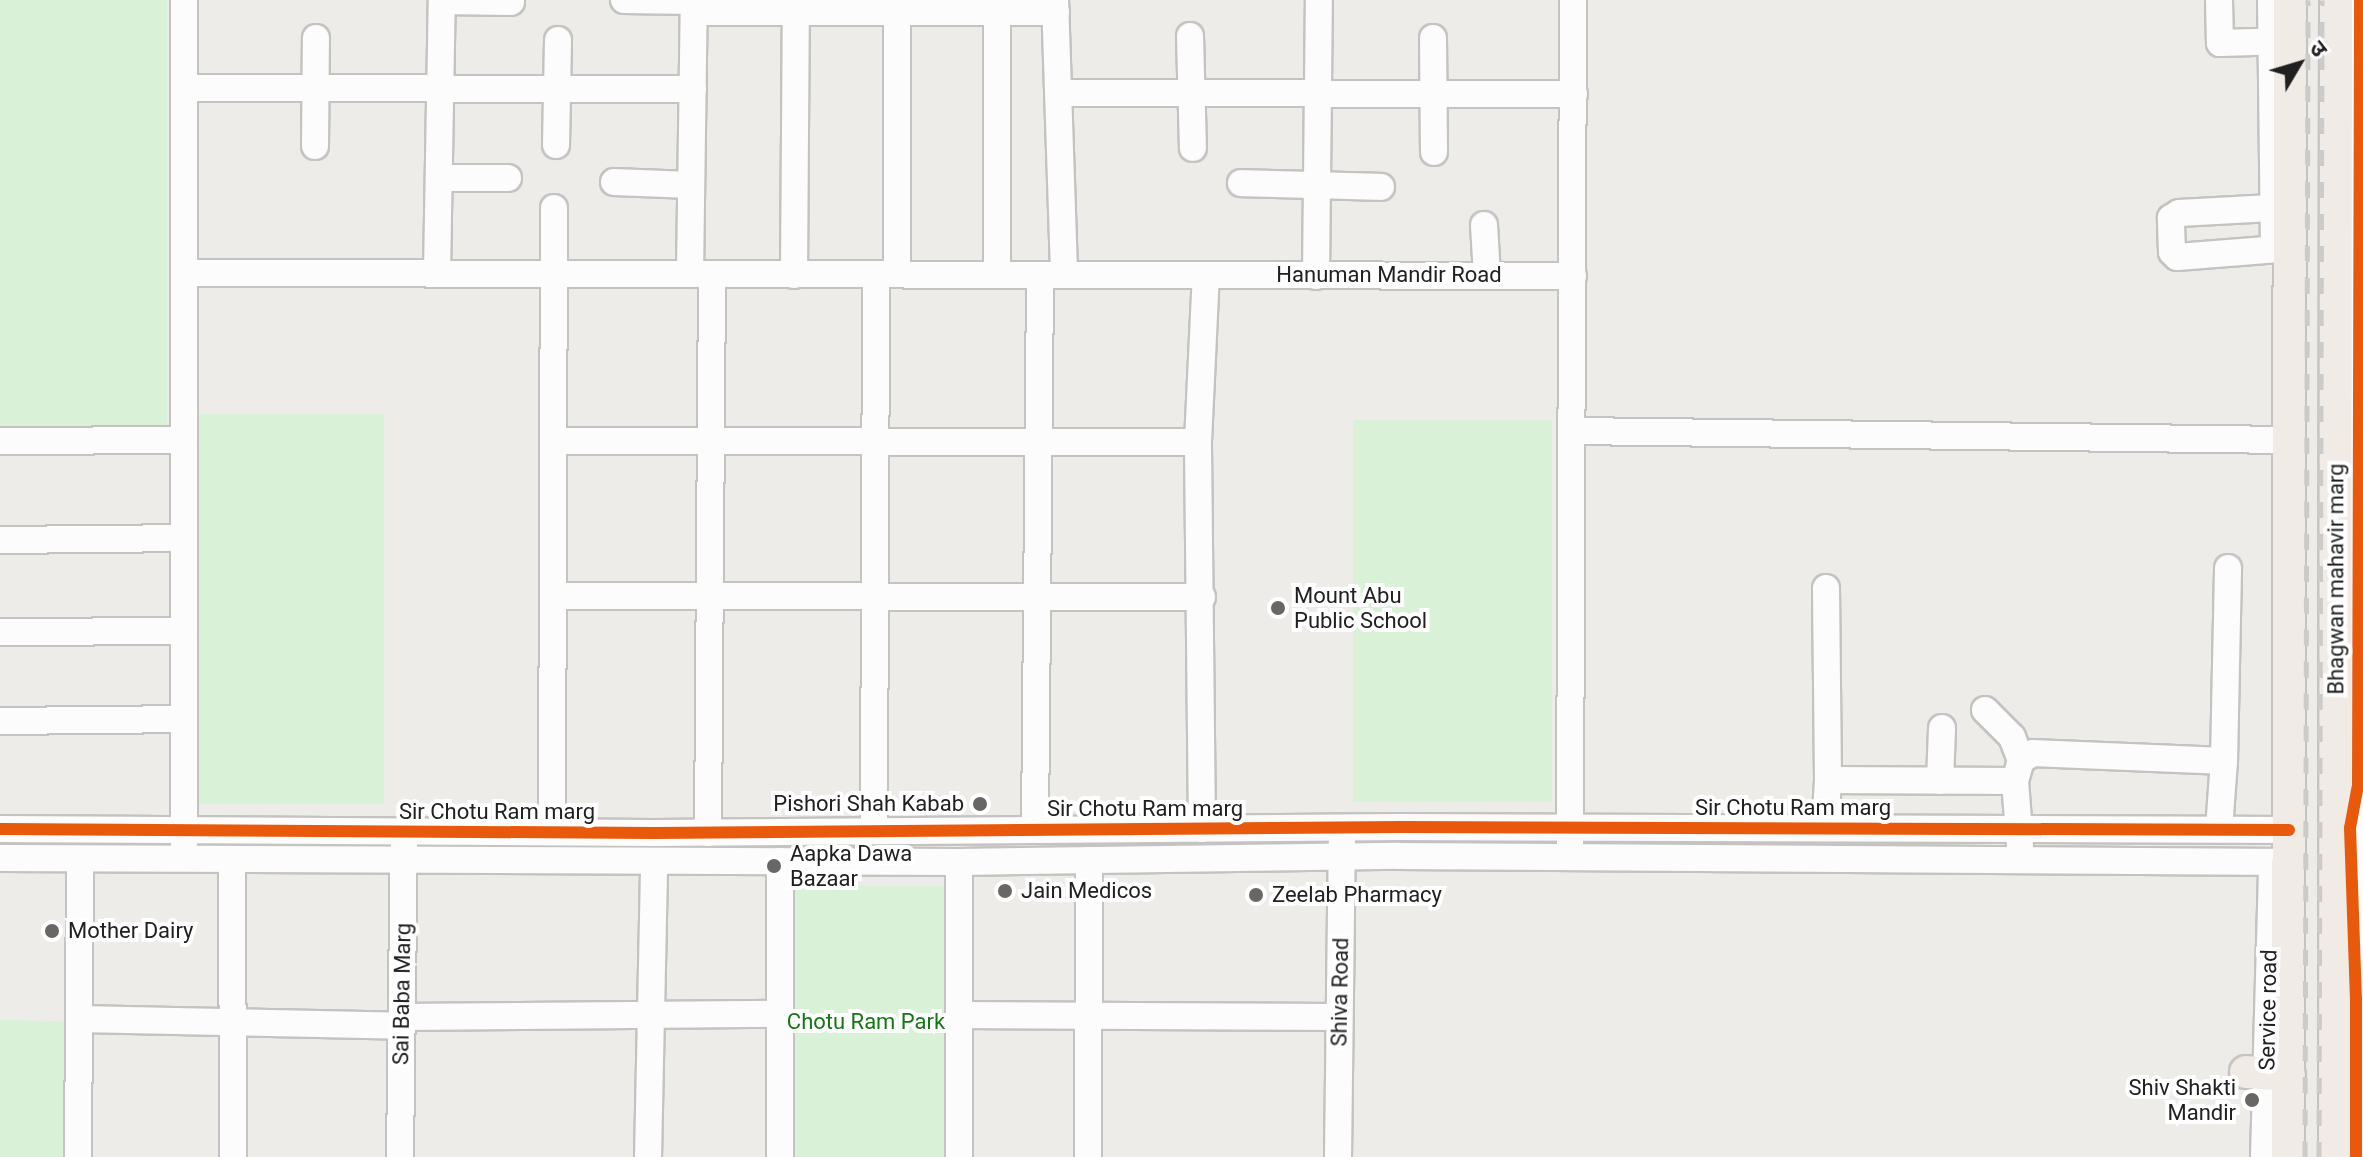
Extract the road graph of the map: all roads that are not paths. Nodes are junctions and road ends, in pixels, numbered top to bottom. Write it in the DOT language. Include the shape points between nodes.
graph roads {
  1 [pos="184,0"];
  2 [pos="442,0"];
  3 [pos="624,0"];
  4 [pos="1319,0"];
  5 [pos="1573,0"];
  6 [pos="2219,0"];
  7 [pos="2271,0"];
  8 [pos="2290,0"];
  9 [pos="2336,0"];
  10 [pos="2360,0"];
  11 [pos="511,2"];
  12 [pos="694,4"];
  13 [pos="1056,6"];
  14 [pos="796,12"];
  15 [pos="897,12"];
  16 [pos="997,12"];
  17 [pos="1190,36"];
  18 [pos="316,38"];
  19 [pos="1433,38"];
  20 [pos="558,40"];
  21 [pos="2281,41"];
  22 [pos="184,88"];
  23 [pos="316,88"];
  24 [pos="441,88"];
  25 [pos="557,89"];
  26 [pos="693,89"];
  27 [pos="1058,93"];
  28 [pos="1192,93"];
  29 [pos="1318,93"];
  30 [pos="1434,93"];
  31 [pos="1574,94"];
  32 [pos="556,145"];
  33 [pos="315,146"];
  34 [pos="1193,148"];
  35 [pos="1434,152"];
  36 [pos="441,178"];
  37 [pos="508,178"];
  38 [pos="614,182"];
  39 [pos="1241,183"];
  40 [pos="691,185"];
  41 [pos="1317,185"];
  42 [pos="1381,187"];
  43 [pos="2336,187"];
  44 [pos="2284,202"];
  45 [pos="554,208"];
  46 [pos="1484,225"];
  47 [pos="2285,249"];
  48 [pos="184,273"];
  49 [pos="437,273"];
  50 [pos="553,273"];
  51 [pos="701,274"];
  52 [pos="886,274"];
  53 [pos="997,274"];
  54 [pos="1052,274"];
  55 [pos="794,275"];
  56 [pos="1206,275"];
  57 [pos="1487,275"];
  58 [pos="1316,276"];
  59 [pos="1573,276"];
  60 [pos="1572,431"];
  61 [pos="184,440"];
  62 [pos="2290,440"];
  63 [pos="0,441"];
  64 [pos="553,441"];
  65 [pos="711,441"];
  66 [pos="876,441"];
  67 [pos="1039,441"];
  68 [pos="1198,442"];
  69 [pos="184,538"];
  70 [pos="0,540"];
  71 [pos="2228,568"];
  72 [pos="1826,588"];
  73 [pos="553,596"];
  74 [pos="710,597"];
  75 [pos="875,597"];
  76 [pos="1037,597"];
  77 [pos="1202,597"];
  78 [pos="184,631"];
  79 [pos="0,632"];
  80 [pos="1985,710"];
  81 [pos="184,719"];
  82 [pos="0,721"];
  83 [pos="1942,728"];
  84 [pos="2224,761"];
  85 [pos="2018,770"];
  86 [pos="1828,780"];
  87 [pos="1940,781"];
  88 [pos="1342,827"];
  89 [pos="1570,827"];
  90 [pos="1825,828"];
  91 [pos="2350,828"];
  92 [pos="0,829"];
  93 [pos="184,829"];
  94 [pos="1202,829"];
  95 [pos="2019,829"];
  96 [pos="2219,829"];
  97 [pos="1035,830"];
  98 [pos="2289,830"];
  99 [pos="404,831"];
  100 [pos="874,831"];
  101 [pos="552,832"];
  102 [pos="708,833"];
  103 [pos="1342,856"];
  104 [pos="1570,857"];
  105 [pos="0,858"];
  106 [pos="80,859"];
  107 [pos="184,859"];
  108 [pos="232,860"];
  109 [pos="1089,860"];
  110 [pos="404,861"];
  111 [pos="780,861"];
  112 [pos="2020,861"];
  113 [pos="654,862"];
  114 [pos="959,862"];
  115 [pos="2280,862"];
  116 [pos="2349,866"];
  117 [pos="780,1014"];
  118 [pos="959,1015"];
  119 [pos="1089,1016"];
  120 [pos="651,1017"];
  121 [pos="1339,1017"];
  122 [pos="79,1019"];
  123 [pos="232,1022"];
  124 [pos="402,1022"];
  125 [pos="2246,1072"];
  126 [pos="2289,1075"];
  127 [pos="2352,1114"];
  128 [pos="78,1157"];
  129 [pos="233,1157"];
  130 [pos="400,1157"];
  131 [pos="412,1157"];
  132 [pos="648,1157"];
  133 [pos="780,1157"];
  134 [pos="959,1157"];
  135 [pos="1088,1157"];
  136 [pos="1338,1157"];
  137 [pos="2264,1157"];
  138 [pos="2288,1157"];
  139 [pos="2335,1157"];
  140 [pos="2356,1157"];
  1 -- 22 [label="street"];
  2 -- 11 [label="street"];
  2 -- 24 [label="street"];
  3 -- 12 [label="street"];
  4 -- 29 [label="street"];
  5 -- 31 [label="street"];
  6 -- 21 [label="street" via="2220,43"];
  7 -- 21 [label="street"];
  8 -- 21 [label="main road, Bhagwan mahavir marg"];
  9 -- 43 [label="main road, Bhagwan mahavir marg"];
  10 -- 91 [label="street" via="2358,785"];
  12 -- 14 [label="street"];
  12 -- 26 [label="street"];
  13 -- 16 [label="street"];
  13 -- 27 [label="street"];
  14 -- 15 [label="street"];
  14 -- 55 [label="street"];
  15 -- 16 [label="street"];
  15 -- 52 [label="street"];
  16 -- 53 [label="street"];
  17 -- 28 [label="street"];
  18 -- 23 [label="street"];
  19 -- 30 [label="street"];
  20 -- 25 [label="street"];
  21 -- 44 [label="main road, Bhagwan mahavir marg"];
  22 -- 23 [label="street"];
  22 -- 48 [label="street"];
  23 -- 24 [label="street"];
  23 -- 33 [label="street"];
  24 -- 25 [label="street"];
  24 -- 36 [label="street"];
  25 -- 26 [label="street"];
  25 -- 32 [label="street"];
  26 -- 40 [label="street"];
  27 -- 28 [label="street"];
  27 -- 54 [label="street"];
  28 -- 29 [label="street"];
  28 -- 34 [label="street"];
  29 -- 30 [label="street"];
  29 -- 41 [label="street"];
  30 -- 31 [label="street"];
  30 -- 35 [label="street"];
  31 -- 59 [label="street"];
  36 -- 37 [label="street"];
  36 -- 49 [label="street"];
  38 -- 40 [label="street"];
  39 -- 41 [label="street"];
  40 -- 51 [label="street"];
  41 -- 42 [label="street"];
  41 -- 58 [label="street"];
  43 -- 44 [label="main road"];
  43 -- 91 [label="main road, Bhagwan mahavir marg"];
  44 -- 47 [label="main road, Bhagwan mahavir marg"];
  44 -- 47 [label="street" via="2171,218 2172,252 2177,257"];
  45 -- 50 [label="street"];
  46 -- 57 [label="street"];
  47 -- 62 [label="main road, Bhagwan mahavir marg"];
  48 -- 49 [label="street, Hanuman Mandir Road"];
  48 -- 61 [label="street"];
  49 -- 50 [label="street, Hanuman Mandir Road"];
  50 -- 51 [label="street, Hanuman Mandir Road"];
  50 -- 64 [label="street"];
  51 -- 55 [label="street, Hanuman Mandir Road"];
  51 -- 65 [label="street"];
  52 -- 53 [label="street, Hanuman Mandir Road"];
  52 -- 55 [label="street, Hanuman Mandir Road"];
  52 -- 66 [label="street"];
  53 -- 54 [label="street, Hanuman Mandir Road"];
  54 -- 56 [label="street, Hanuman Mandir Road"];
  54 -- 67 [label="street"];
  56 -- 58 [label="street, Hanuman Mandir Road"];
  56 -- 68 [label="street"];
  57 -- 58 [label="street, Hanuman Mandir Road"];
  57 -- 59 [label="street, Hanuman Mandir Road"];
  59 -- 60 [label="street"];
  60 -- 62 [label="street"];
  60 -- 89 [label="street"];
  61 -- 63 [label="street"];
  61 -- 69 [label="street"];
  62 -- 98 [label="main road, Bhagwan mahavir marg"];
  64 -- 65 [label="street"];
  64 -- 73 [label="street"];
  65 -- 66 [label="street"];
  65 -- 74 [label="street"];
  66 -- 67 [label="street"];
  66 -- 75 [label="street"];
  67 -- 68 [label="street"];
  67 -- 76 [label="street"];
  68 -- 77 [label="street"];
  69 -- 70 [label="street"];
  69 -- 78 [label="street"];
  71 -- 84 [label="street"];
  72 -- 86 [label="street"];
  73 -- 74 [label="street"];
  73 -- 101 [label="street"];
  74 -- 75 [label="street"];
  74 -- 102 [label="street"];
  75 -- 76 [label="street"];
  75 -- 100 [label="street"];
  76 -- 77 [label="street"];
  76 -- 97 [label="street"];
  77 -- 94 [label="street"];
  78 -- 79 [label="street"];
  78 -- 81 [label="street"];
  80 -- 85 [label="street" via="2012,737"];
  81 -- 82 [label="street"];
  81 -- 93 [label="street"];
  83 -- 87 [label="street"];
  84 -- 85 [label="street" via="2033,753"];
  84 -- 96 [label="street"];
  85 -- 87 [label="street"];
  85 -- 95 [label="street"];
  86 -- 87 [label="street"];
  86 -- 90 [label="street"];
  88 -- 89 [label="street, Sir Chotu Ram marg"];
  88 -- 94 [label="street, Sir Chotu Ram marg"];
  88 -- 103 [label="street, Shiva Road"];
  89 -- 90 [label="street, Sir Chotu Ram marg"];
  89 -- 104 [label="street"];
  90 -- 95 [label="street, Sir Chotu Ram marg"];
  91 -- 116 [label="main road, Bhagwan mahavir marg"];
  92 -- 93 [label="street, Sir Chotu Ram marg"];
  93 -- 99 [label="street, Sir Chotu Ram marg"];
  93 -- 107 [label="street"];
  94 -- 97 [label="street, Sir Chotu Ram marg"];
  95 -- 96 [label="street, Sir Chotu Ram marg"];
  95 -- 112 [label="street"];
  96 -- 98 [label="street, Sir Chotu Ram marg"];
  97 -- 100 [label="street, Sir Chotu Ram marg"];
  98 -- 115 [label="main road, Bhagwan mahavir marg"];
  99 -- 101 [label="street, Sir Chotu Ram marg"];
  99 -- 110 [label="street, Sai Baba Marg"];
  100 -- 102 [label="street, Sir Chotu Ram marg"];
  101 -- 102 [label="street, Sir Chotu Ram marg"];
  103 -- 104 [label="street"];
  103 -- 109 [label="street"];
  103 -- 121 [label="street, Shiva Road"];
  104 -- 112 [label="street"];
  105 -- 106 [label="street"];
  106 -- 107 [label="street"];
  106 -- 122 [label="street"];
  107 -- 108 [label="street"];
  108 -- 110 [label="street"];
  108 -- 123 [label="street"];
  109 -- 114 [label="street"];
  109 -- 119 [label="street"];
  110 -- 113 [label="street"];
  110 -- 124 [label="street, Sai Baba Marg"];
  111 -- 113 [label="street"];
  111 -- 114 [label="street"];
  111 -- 117 [label="street"];
  112 -- 115 [label="street"];
  113 -- 120 [label="street"];
  114 -- 118 [label="street"];
  115 -- 126 [label="main road, Bhagwan mahavir marg"];
  115 -- 137 [label="street, Service road"];
  116 -- 127 [label="main road, Bhagwan mahavir marg"];
  117 -- 120 [label="street"];
  117 -- 133 [label="street"];
  118 -- 119 [label="street"];
  118 -- 134 [label="street"];
  119 -- 121 [label="street"];
  119 -- 135 [label="street"];
  120 -- 124 [label="street"];
  120 -- 132 [label="street"];
  121 -- 136 [label="street, Shiva Road"];
  122 -- 123 [label="street"];
  122 -- 128 [label="street"];
  123 -- 124 [label="street"];
  123 -- 129 [label="street"];
  124 -- 130 [label="street, Sai Baba Marg"];
  125 -- 126 [label="main road"];
  126 -- 138 [label="main road, Bhagwan mahavir marg"];
  127 -- 139 [label="main road, Bhagwan mahavir marg"];
  127 -- 140 [label="street"];
  130 -- 131 [label="street"];
}
